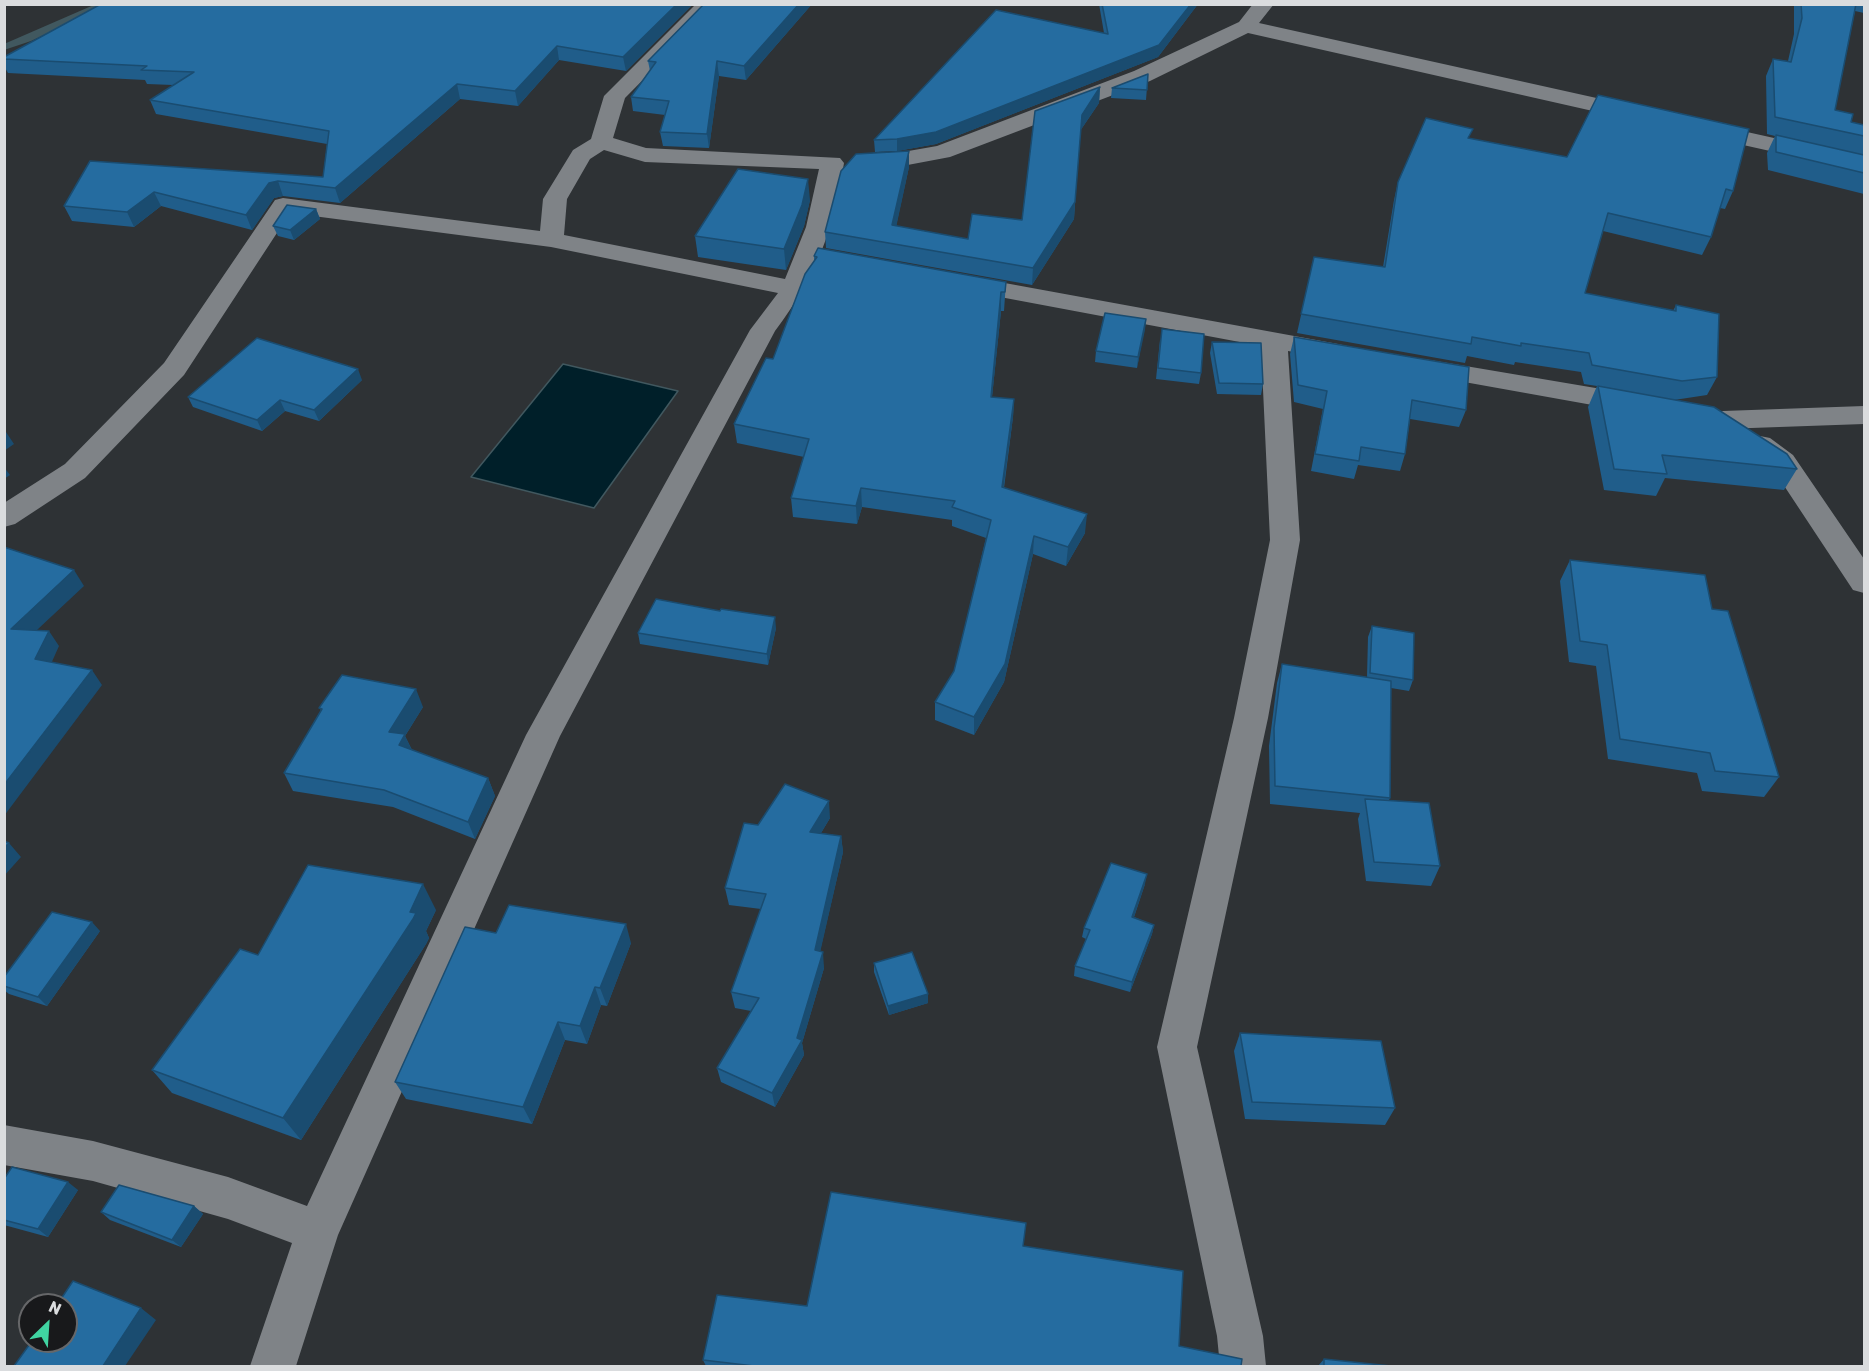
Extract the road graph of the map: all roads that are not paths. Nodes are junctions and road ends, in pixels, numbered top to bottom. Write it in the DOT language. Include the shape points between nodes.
graph roads {
  1 [pos="708,4"];
  2 [pos="1264,4"];
  3 [pos="1246,26"];
  4 [pos="1662,120"];
  5 [pos="1684,125"];
  6 [pos="600,142"];
  7 [pos="832,163"];
  8 [pos="1864,165"];
  9 [pos="551,240"];
  10 [pos="936,279"];
  11 [pos="793,288"];
  12 [pos="1274,341"];
  13 [pos="1366,357"];
  14 [pos="1400,363"];
  15 [pos="1665,410"];
  16 [pos="1864,415"];
  17 [pos="4,517"];
  18 [pos="1862,575"];
  19 [pos="4,1145"];
  20 [pos="318,1231"];
  21 [pos="273,1366"];
  22 [pos="1243,1366"];
  1 -- 6 [label="street" via="615,96"];
  2 -- 3 [label="street"];
  3 -- 4 [label="street"];
  3 -- 7 [label="street" via="1142,76 942,152 897,160"];
  5 -- 8 [label="street"];
  6 -- 7 [label="street" via="645,155"];
  6 -- 9 [label="street" via="581,155 555,199"];
  7 -- 11 [label="street" via="820,257"];
  9 -- 11 [label="street"];
  9 -- 17 [label="street" via="283,205 174,369 75,471"];
  10 -- 12 [label="street"];
  11 -- 20 [label="street" via="763,330 543,735"];
  12 -- 13 [label="street"];
  12 -- 22 [label="street" via="1285,540 1251,718 1177,1047 1240,1336"];
  14 -- 15 [label="street"];
  16 -- 18 [label="street" via="1712,418 1783,462"];
  19 -- 20 [label="street" via="93,1161 228,1198"];
  20 -- 21 [label="street"];
}
